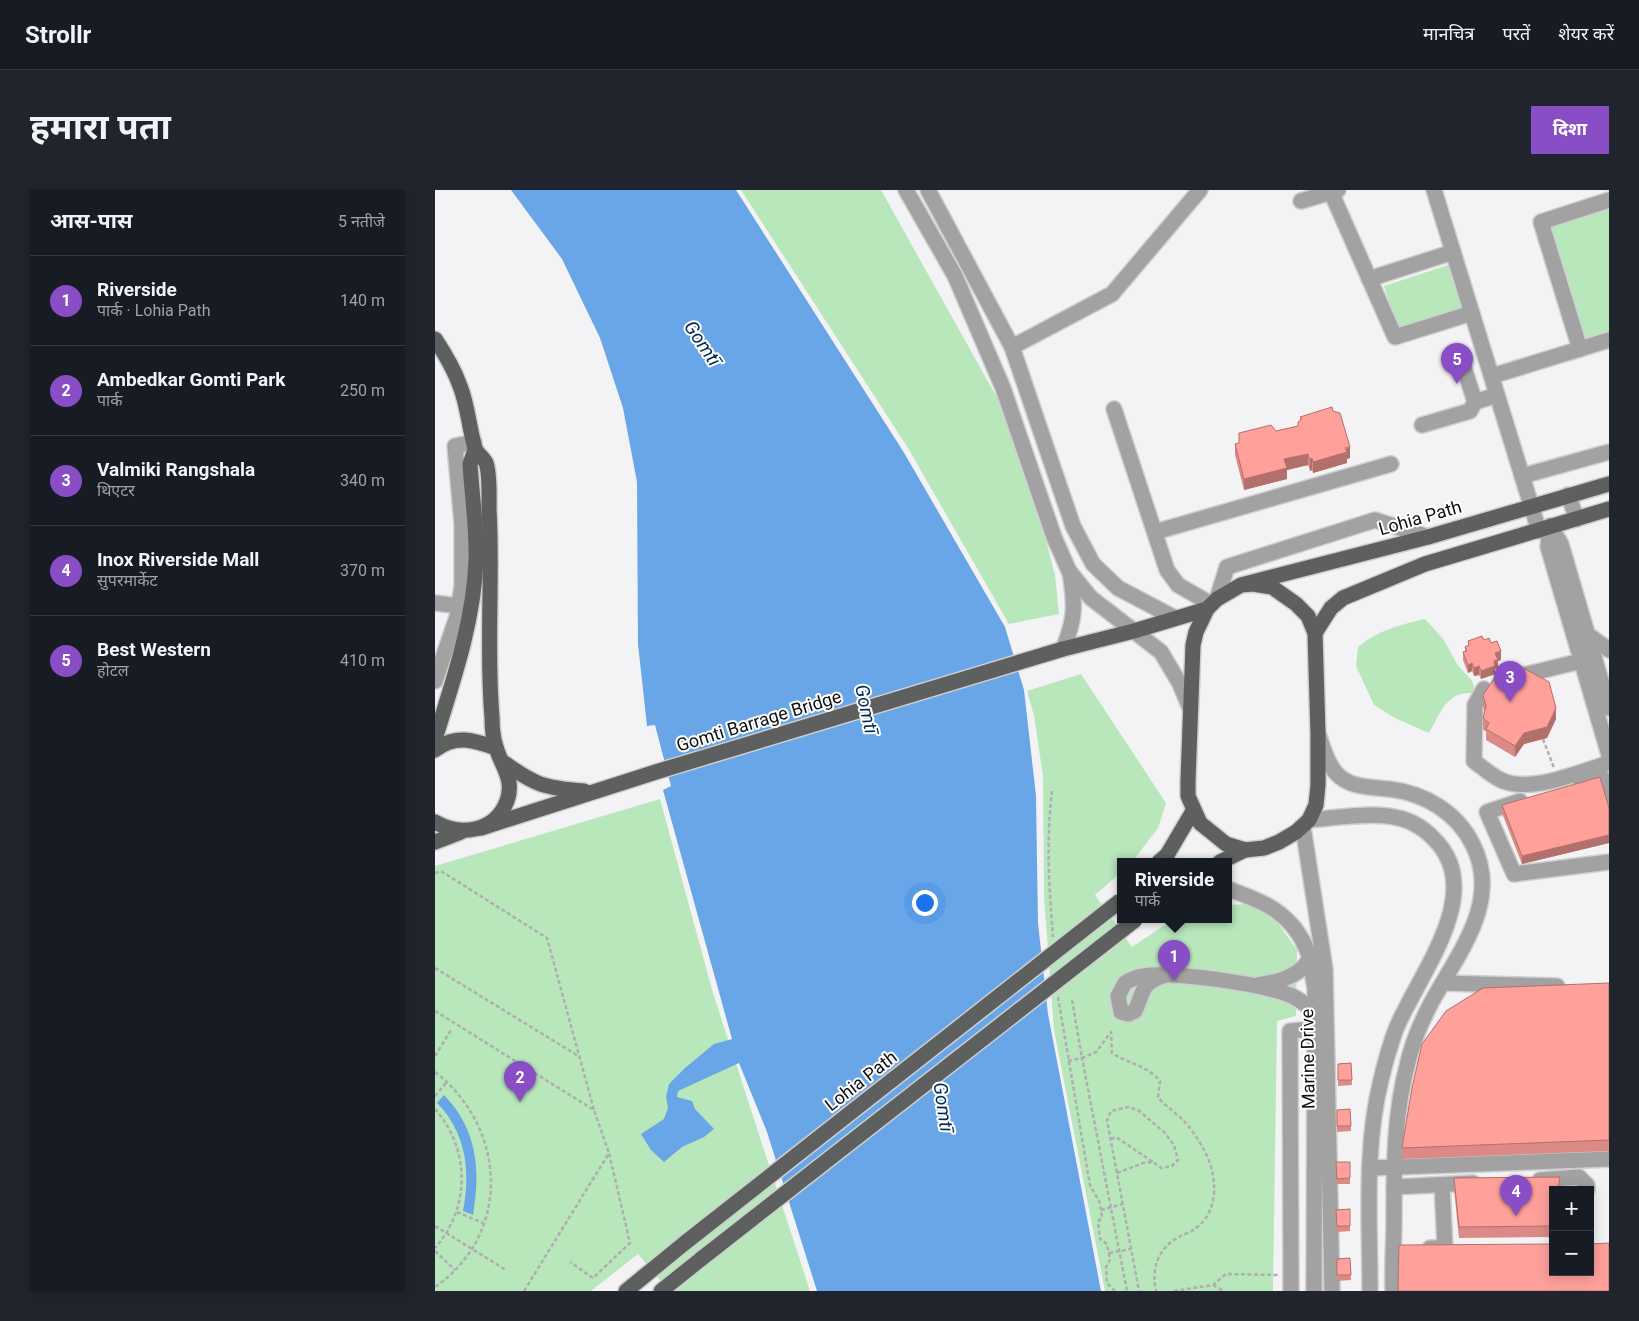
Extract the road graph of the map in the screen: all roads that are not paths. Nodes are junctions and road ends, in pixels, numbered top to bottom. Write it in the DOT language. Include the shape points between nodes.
graph roads {
  1 [pos="906,190"];
  2 [pos="928,190"];
  3 [pos="1200,190"];
  4 [pos="1434,190"];
  5 [pos="1335,191"];
  6 [pos="1609,200"];
  7 [pos="1301,201"];
  8 [pos="1453,252"];
  9 [pos="1369,279"];
  10 [pos="1472,313"];
  11 [pos="435,339"];
  12 [pos="1609,340"];
  13 [pos="1012,347"];
  14 [pos="1580,349"];
  15 [pos="1464,368"];
  16 [pos="1492,376"];
  17 [pos="1497,394"];
  18 [pos="1475,402"];
  19 [pos="1114,409"];
  20 [pos="1422,425"];
  21 [pos="475,446"];
  22 [pos="1609,452"];
  23 [pos="1391,464"];
  24 [pos="1522,476"];
  25 [pos="1609,484"];
  26 [pos="1569,495"];
  27 [pos="1531,506"];
  28 [pos="1609,509"];
  29 [pos="1577,519"];
  30 [pos="1544,528"];
  31 [pos="1155,532"];
  32 [pos="1428,537"];
  33 [pos="1069,571"];
  34 [pos="1241,586"];
  35 [pos="435,603"];
  36 [pos="1212,604"];
  37 [pos="459,606"];
  38 [pos="1175,618"];
  39 [pos="1134,631"];
  40 [pos="1315,633"];
  41 [pos="1581,635"];
  42 [pos="1063,648"];
  43 [pos="1609,650"];
  44 [pos="1581,661"];
  45 [pos="435,681"];
  46 [pos="1190,708"];
  47 [pos="1609,708"];
  48 [pos="1318,734"];
  49 [pos="435,739"];
  50 [pos="435,750"];
  51 [pos="499,755"];
  52 [pos="1609,756"];
  53 [pos="1609,763"];
  54 [pos="590,792"];
  55 [pos="1609,800"];
  56 [pos="1193,811"];
  57 [pos="435,822"];
  58 [pos="1306,824"];
  59 [pos="481,828"];
  60 [pos="461,832"];
  61 [pos="435,842"];
  62 [pos="1245,850"];
  63 [pos="1164,858"];
  64 [pos="1229,858"];
  65 [pos="1609,862"];
  66 [pos="1232,890"];
  67 [pos="1117,903"];
  68 [pos="1131,923"];
  69 [pos="1309,960"];
  70 [pos="1163,976"];
  71 [pos="1443,983"];
  72 [pos="1250,986"];
  73 [pos="1570,987"];
  74 [pos="1315,1011"];
  75 [pos="1315,1028"];
  76 [pos="1609,1159"];
  77 [pos="1394,1167"];
  78 [pos="1371,1168"];
  79 [pos="1520,1181"];
  80 [pos="1491,1182"];
  81 [pos="1442,1185"];
  82 [pos="1587,1186"];
  83 [pos="1394,1187"];
  84 [pos="1406,1249"];
  85 [pos="1393,1274"];
  86 [pos="1410,1274"];
  87 [pos="626,1291"];
  88 [pos="661,1291"];
  89 [pos="1291,1291"];
  90 [pos="1314,1291"];
  91 [pos="1332,1291"];
  92 [pos="1370,1291"];
  93 [pos="1393,1291"];
  1 -- 33 [label="street" via="955,276 1003,388 1054,537"];
  2 -- 13 [label="street"];
  3 -- 13 [label="street" via="1112,294"];
  4 -- 8 [label="street"];
  5 -- 7 [label="street"];
  5 -- 9 [label="street"];
  6 -- 14 [label="street" via="1541,222"];
  8 -- 9 [label="street"];
  8 -- 10 [label="street"];
  9 -- 10 [label="street" via="1395,337"];
  10 -- 16 [label="street"];
  11 -- 21 [label="main road" via="461,386"];
  12 -- 14 [label="street"];
  13 -- 38 [label="street" via="1073,526 1093,564 1118,588"];
  14 -- 16 [label="street"];
  15 -- 18 [label="street"];
  16 -- 17 [label="street"];
  17 -- 18 [label="street"];
  17 -- 24 [label="street"];
  18 -- 20 [label="street" via="1470,411"];
  19 -- 31 [label="street"];
  21 -- 37 [label="street" via="455,446 462,524"];
  21 -- 49 [label="main road" via="470,464 476,559 473,597 453,682"];
  21 -- 51 [label="main road" via="486,464 487,473 492,560 490,695"];
  22 -- 24 [label="street"];
  23 -- 31 [label="street"];
  24 -- 27 [label="street"];
  25 -- 26 [label="main road, Lohia Path"];
  26 -- 27 [label="main road, Lohia Path"];
  26 -- 29 [label="street"];
  27 -- 30 [label="street"];
  27 -- 32 [label="main road, Lohia Path"];
  28 -- 29 [label="main road"];
  29 -- 30 [label="main road"];
  30 -- 40 [label="main road" via="1425,564 1343,598 1331,608"];
  30 -- 41 [label="street" via="1561,544"];
  31 -- 36 [label="street" via="1167,570 1178,585"];
  32 -- 34 [label="main road, Lohia Path"];
  32 -- 36 [label="street" via="1375,520 1227,568"];
  33 -- 39 [label="street" via="1091,598"];
  33 -- 42 [label="street" via="1073,626"];
  34 -- 36 [label="main road, Gomti Barrage Bridge"];
  34 -- 40 [label="main road" via="1263,585 1285,594 1308,616"];
  35 -- 37 [label="street"];
  36 -- 38 [label="main road, Gomti Barrage Bridge"];
  36 -- 46 [label="main road" via="1196,632 1193,646"];
  37 -- 45 [label="street"];
  38 -- 39 [label="main road, Gomti Barrage Bridge"];
  39 -- 42 [label="main road, Gomti Barrage Bridge"];
  39 -- 46 [label="street" via="1161,652"];
  40 -- 48 [label="main road"];
  41 -- 43 [label="street"];
  41 -- 44 [label="street"];
  41 -- 47 [label="street"];
  42 -- 54 [label="main road, Gomti Barrage Bridge"];
  44 -- 52 [label="street"];
  44 -- 53 [label="street" via="1490,685 1475,706 1474,762 1502,781 1523,786"];
  46 -- 56 [label="main road" via="1188,781"];
  48 -- 58 [label="main road" via="1316,805"];
  48 -- 71 [label="street" via="1329,765 1337,775 1361,786 1409,792 1429,799 1453,819 1473,845 1481,874 1479,907 1469,939"];
  50 -- 51 [label="main road" via="453,740 466,739"];
  51 -- 54 [label="main road" via="531,782 558,790"];
  51 -- 59 [label="main road" via="508,774 507,800 492,822"];
  54 -- 59 [label="main road, Gomti Barrage Bridge"];
  55 -- 65 [label="street" via="1602,777 1487,812 1514,874"];
  56 -- 62 [label="main road" via="1210,833 1226,844"];
  56 -- 63 [label="main road"];
  57 -- 60 [label="main road"];
  58 -- 62 [label="main road" via="1279,842"];
  58 -- 78 [label="street" via="1374,815 1400,818 1433,837 1441,845 1453,870 1455,886 1447,927 1396,1030 1381,1081 1371,1139"];
  58 -- 91 [label="street, Marine Drive" via="1325,968"];
  59 -- 60 [label="main road, Gomti Barrage Bridge"];
  60 -- 61 [label="main road, Gomti Barrage Bridge"];
  62 -- 64 [label="main road"];
  66 -- 69 [label="street, Marine Drive" via="1261,900 1289,920 1307,950"];
  67 -- 87 [label="main road, Lohia Path, bridge"];
  68 -- 88 [label="main road, bridge"];
  69 -- 72 [label="street" via="1301,970 1286,979"];
  69 -- 74 [label="street, Marine Drive" via="1315,988"];
  70 -- 72 [label="street"];
  71 -- 73 [label="street"];
  71 -- 77 [label="street" via="1428,1009 1408,1061 1399,1103"];
  72 -- 74 [label="street" via="1291,996"];
  74 -- 75 [label="street, Marine Drive"];
  75 -- 89 [label="street" via="1290,1031"];
  75 -- 90 [label="street, Marine Drive"];
  76 -- 77 [label="street"];
  77 -- 78 [label="street"];
  77 -- 83 [label="street"];
  78 -- 92 [label="street"];
  79 -- 82 [label="street" via="1579,1177"];
  80 -- 81 [label="street"];
  81 -- 83 [label="street"];
  81 -- 84 [label="street" via="1450,1248"];
  83 -- 84 [label="street"];
  84 -- 85 [label="street"];
  85 -- 86 [label="street"];
  85 -- 93 [label="street"];
}
